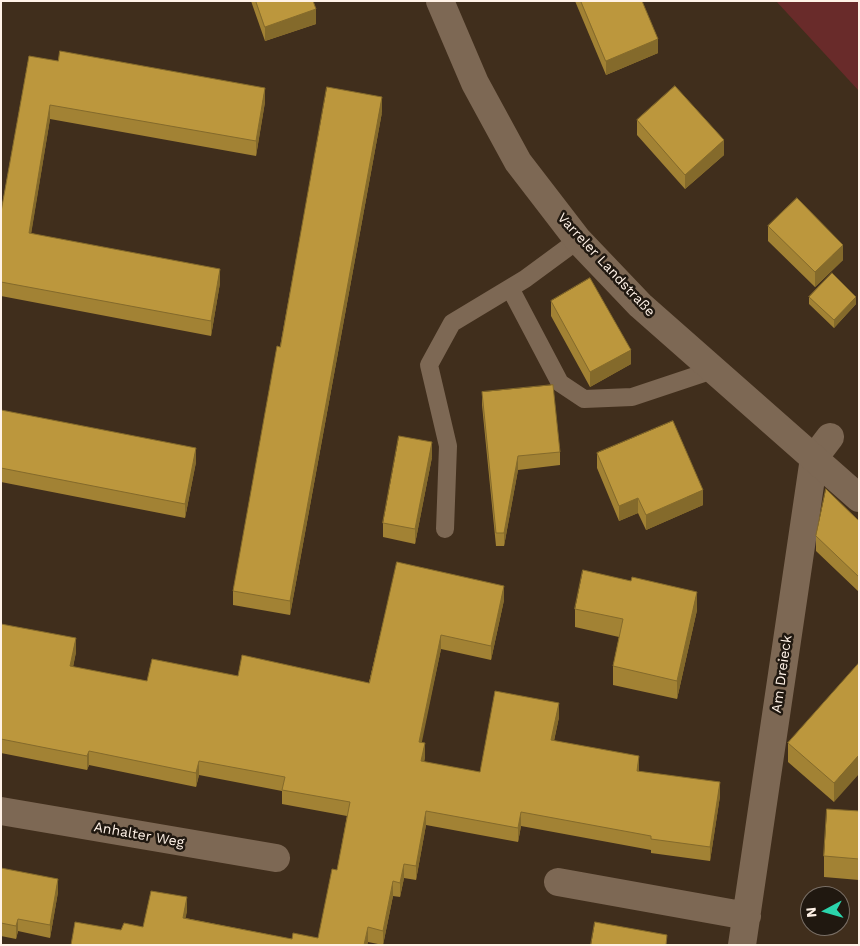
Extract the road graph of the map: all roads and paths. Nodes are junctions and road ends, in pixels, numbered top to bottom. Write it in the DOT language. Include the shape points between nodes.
graph roads {
  1 [pos="440,1"];
  2 [pos="578,240"];
  3 [pos="510,288"];
  4 [pos="713,370"];
  5 [pos="822,448"];
  6 [pos="859,498"];
  7 [pos="445,529"];
  8 [pos="1,811"];
  9 [pos="276,858"];
  10 [pos="558,882"];
  11 [pos="747,916"];
  12 [pos="742,945"];
  1 -- 2 [label="street, Varreler Landstraße" via="475,83 518,162"];
  2 -- 3 [label="lane"];
  2 -- 4 [label="street, Varreler Landstraße" via="640,305"];
  3 -- 4 [label="lane" via="560,382 584,398 632,397"];
  3 -- 7 [label="lane" via="452,323 429,365 448,446"];
  4 -- 5 [label="street, Varreler Landstraße"];
  5 -- 6 [label="street, Varreler Landstraße"];
  5 -- 11 [label="street, Am Dreieck"];
  8 -- 9 [label="street, Anhalter Weg"];
  10 -- 11 [label="street"];
  11 -- 12 [label="street, Am Dreieck"];
}
